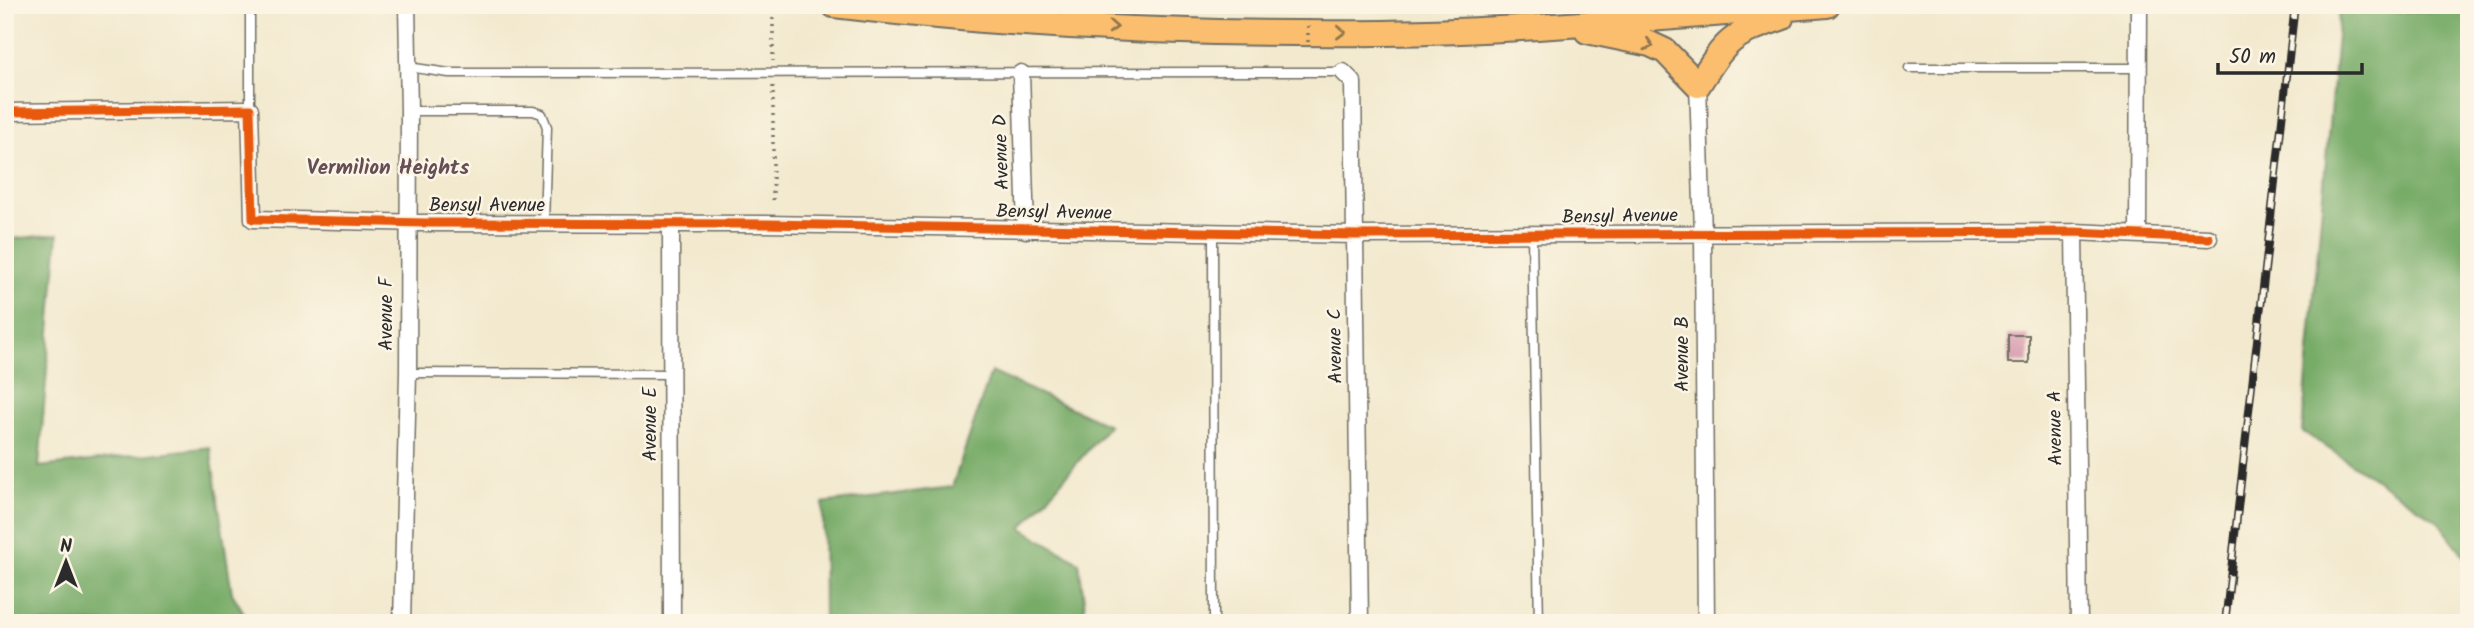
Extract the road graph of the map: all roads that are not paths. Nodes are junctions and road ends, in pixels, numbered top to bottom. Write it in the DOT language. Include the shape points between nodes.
graph roads {
  1 [pos="250,5"];
  2 [pos="407,5"];
  3 [pos="834,5"];
  4 [pos="1827,5"];
  5 [pos="2139,5"];
  6 [pos="1815,6"];
  7 [pos="1558,25"];
  8 [pos="408,67"];
  9 [pos="1909,68"];
  10 [pos="2139,68"];
  11 [pos="1343,72"];
  12 [pos="1021,73"];
  13 [pos="1698,85"];
  14 [pos="250,109"];
  15 [pos="409,111"];
  16 [pos="5,112"];
  17 [pos="408,222"];
  18 [pos="544,224"];
  19 [pos="671,225"];
  20 [pos="1026,230"];
  21 [pos="2074,232"];
  22 [pos="1213,233"];
  23 [pos="1703,233"];
  24 [pos="2138,233"];
  25 [pos="1356,235"];
  26 [pos="1532,235"];
  27 [pos="2209,238"];
  28 [pos="408,373"];
  29 [pos="672,374"];
  30 [pos="402,623"];
  31 [pos="672,623"];
  32 [pos="1214,623"];
  33 [pos="1360,623"];
  34 [pos="1539,623"];
  35 [pos="1706,623"];
  36 [pos="2079,623"];
  1 -- 14 [label="lane"];
  2 -- 8 [label="street, Avenue F"];
  3 -- 7 [label="main road, one-way" via="1020,23 1180,30 1384,33"];
  4 -- 6 [label="main road"];
  5 -- 10 [label="street"];
  6 -- 7 [label="main road"];
  6 -- 13 [label="main road" via="1742,32 1720,50"];
  7 -- 13 [label="main road, one-way" via="1650,44 1665,51"];
  8 -- 12 [label="lane" via="449,73"];
  8 -- 15 [label="street, Avenue F"];
  9 -- 10 [label="lane"];
  10 -- 24 [label="street"];
  11 -- 12 [label="lane"];
  11 -- 25 [label="street, Avenue C" via="1353,82"];
  12 -- 20 [label="street, Avenue D"];
  13 -- 23 [label="street, Avenue B"];
  14 -- 16 [label="street"];
  14 -- 17 [label="street, Bensyl Avenue" via="253,219"];
  15 -- 17 [label="street, Avenue F"];
  15 -- 18 [label="lane" via="542,114 547,127"];
  17 -- 18 [label="street, Bensyl Avenue"];
  17 -- 28 [label="street, Avenue F"];
  18 -- 19 [label="street, Bensyl Avenue"];
  19 -- 20 [label="street, Bensyl Avenue"];
  19 -- 29 [label="street, Avenue E"];
  20 -- 22 [label="street, Bensyl Avenue"];
  21 -- 23 [label="street, Bensyl Avenue"];
  21 -- 24 [label="street, Bensyl Avenue"];
  21 -- 36 [label="street, Avenue A"];
  22 -- 25 [label="street, Bensyl Avenue"];
  22 -- 32 [label="lane"];
  23 -- 26 [label="street, Bensyl Avenue"];
  23 -- 35 [label="street, Avenue B"];
  24 -- 27 [label="street, Bensyl Avenue"];
  25 -- 26 [label="street, Bensyl Avenue"];
  25 -- 33 [label="street, Avenue C"];
  26 -- 34 [label="lane"];
  28 -- 29 [label="lane"];
  28 -- 30 [label="street, Avenue F"];
  29 -- 31 [label="street, Avenue E"];
}
